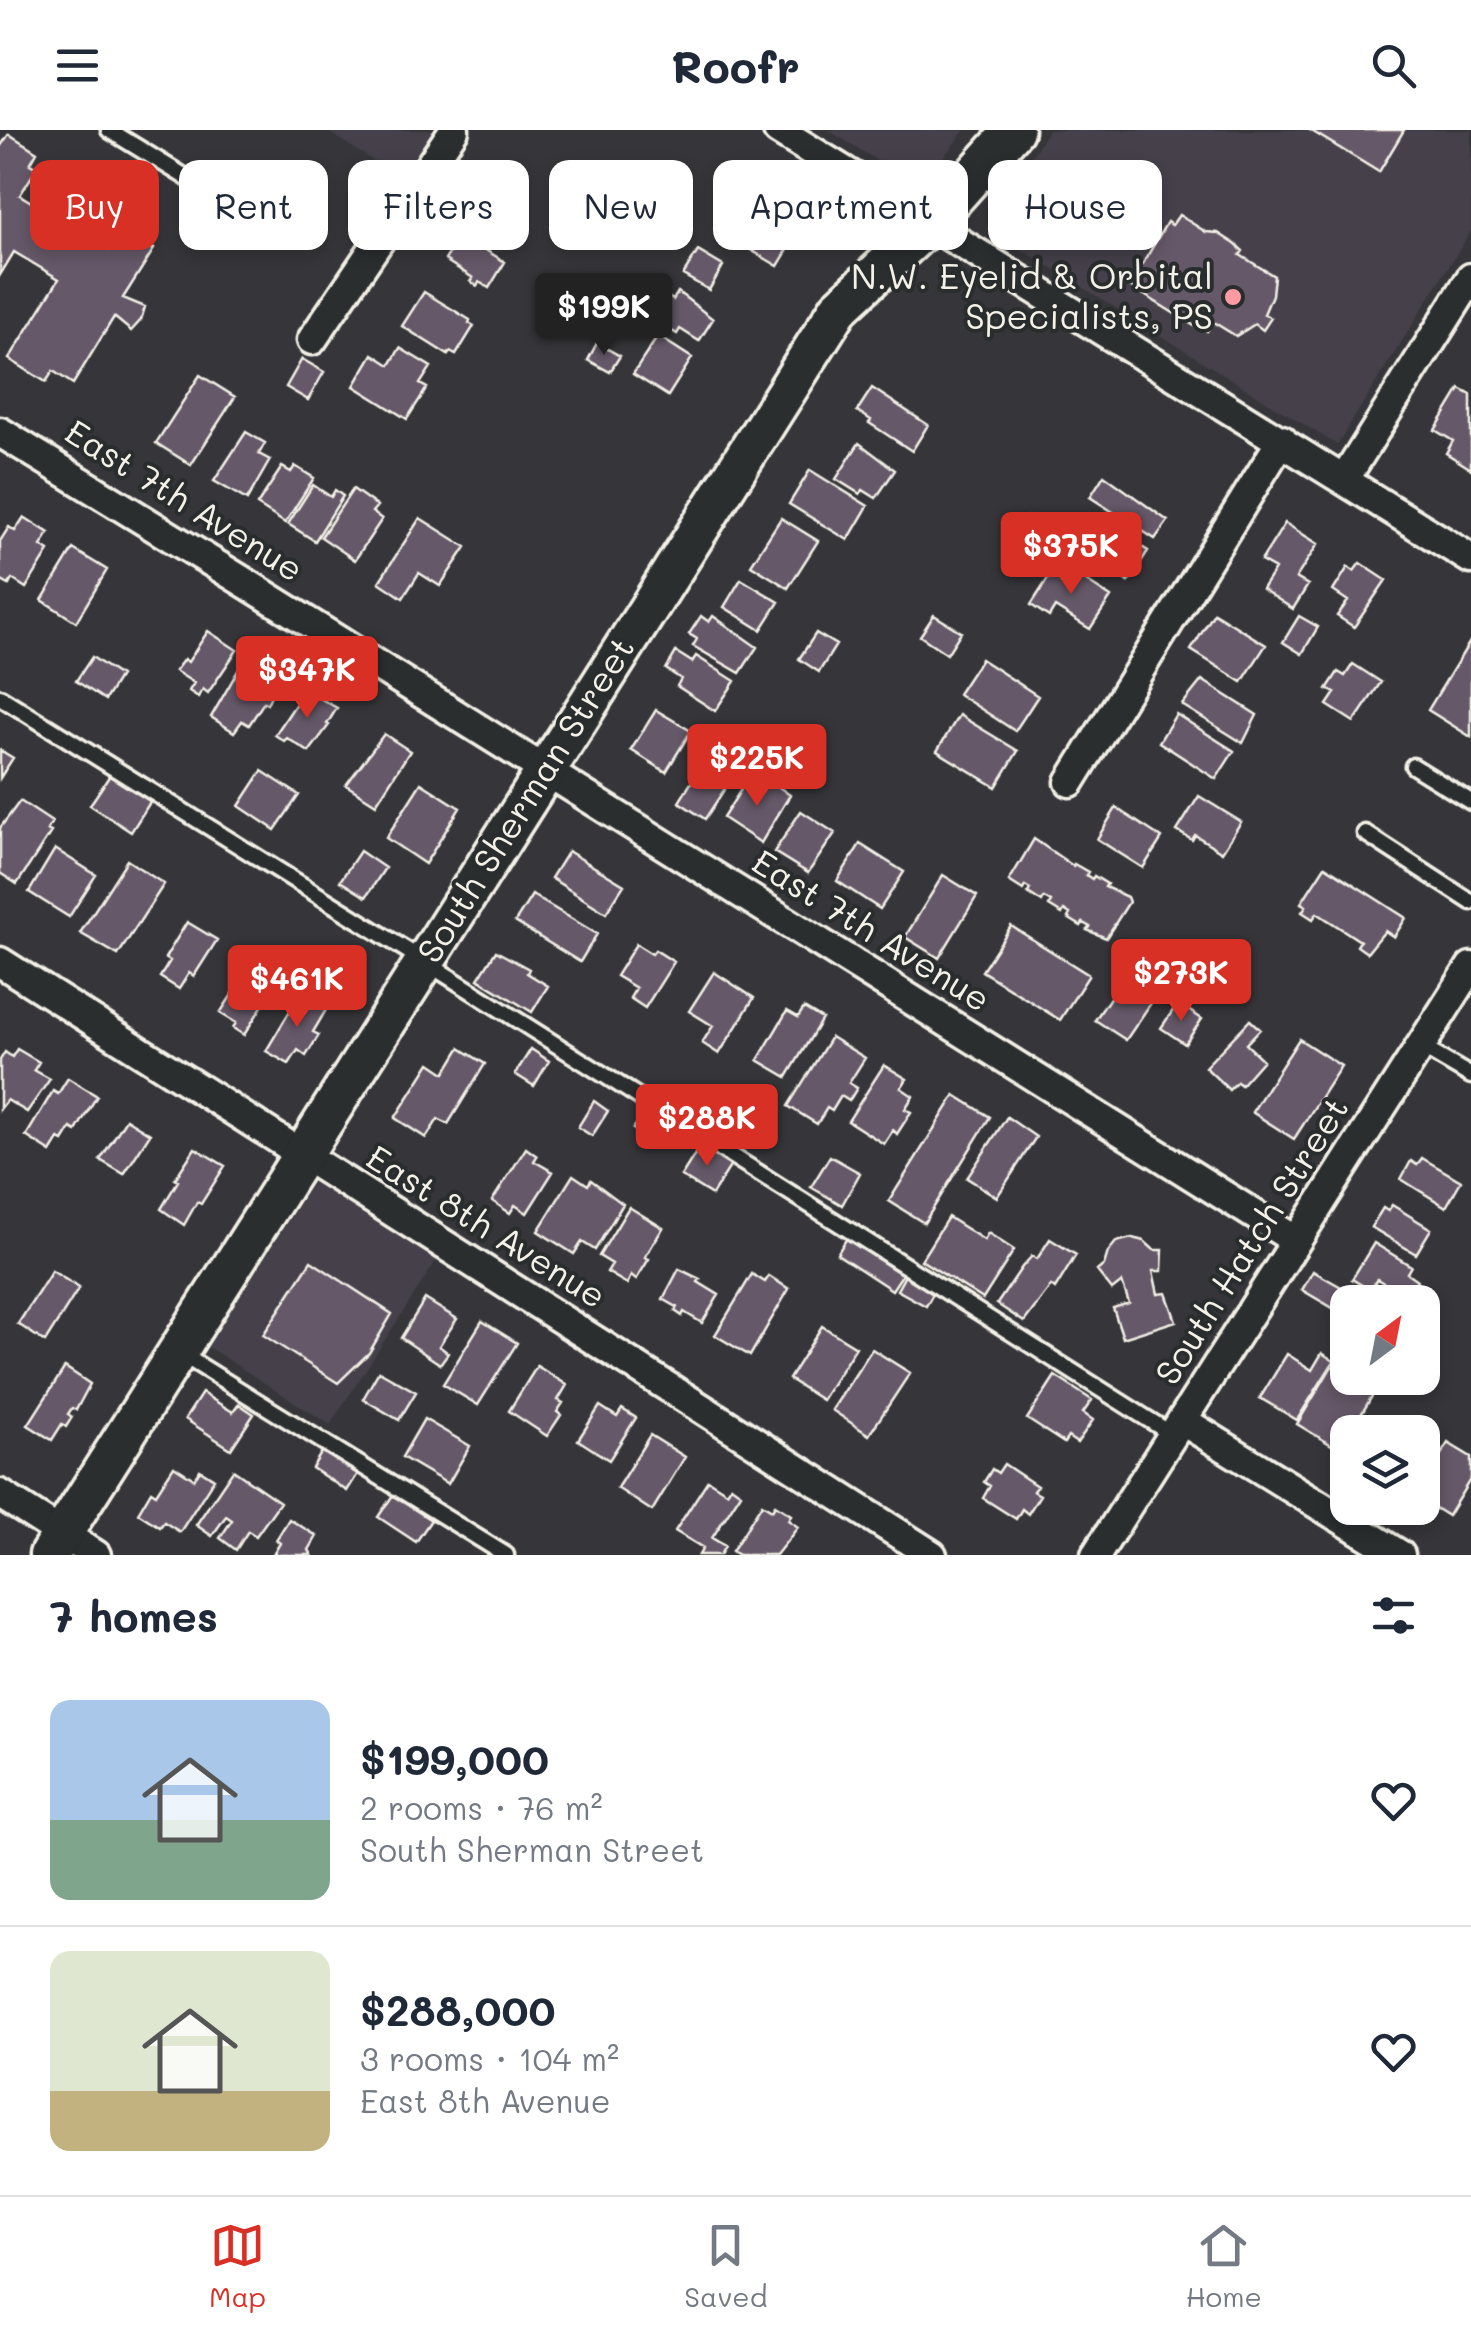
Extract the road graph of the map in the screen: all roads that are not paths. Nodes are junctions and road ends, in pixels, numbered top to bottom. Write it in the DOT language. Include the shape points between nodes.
graph roads {
  1 [pos="109,130"];
  2 [pos="454,130"];
  3 [pos="1014,130"];
  4 [pos="788,133"];
  5 [pos="830,160"];
  6 [pos="179,172"];
  7 [pos="968,181"];
  8 [pos="968,247"];
  9 [pos="902,250"];
  10 [pos="1471,278"];
  11 [pos="312,340"];
  12 [pos="0,432"];
  13 [pos="1282,440"];
  14 [pos="1344,480"];
  15 [pos="1471,559"];
  16 [pos="0,697"];
  17 [pos="1413,766"];
  18 [pos="544,772"];
  19 [pos="1070,782"];
  20 [pos="1471,802"];
  21 [pos="1365,833"];
  22 [pos="1471,902"];
  23 [pos="424,961"];
  24 [pos="0,962"];
  25 [pos="1471,967"];
  26 [pos="1420,1046"];
  27 [pos="1471,1076"];
  28 [pos="302,1154"];
  29 [pos="1295,1240"];
  30 [pos="178,1352"];
  31 [pos="1178,1428"];
  32 [pos="0,1494"];
  33 [pos="56,1544"];
  34 [pos="96,1555"];
  35 [pos="506,1555"];
  36 [pos="932,1555"];
  37 [pos="1096,1555"];
  38 [pos="1400,1555"];
  1 -- 6 [label="lane"];
  2 -- 11 [label="street"];
  3 -- 7 [label="street, South Sherman Street"];
  4 -- 5 [label="street"];
  8 -- 13 [label="street"];
  9 -- 18 [label="street, South Sherman Street" via="840,308"];
  10 -- 14 [label="street"];
  12 -- 18 [label="street, East 7th Avenue"];
  13 -- 14 [label="street"];
  13 -- 19 [label="street"];
  14 -- 15 [label="street"];
  16 -- 23 [label="lane"];
  17 -- 20 [label="lane"];
  18 -- 23 [label="street, South Sherman Street"];
  18 -- 29 [label="street, East 7th Avenue"];
  21 -- 22 [label="lane"];
  23 -- 28 [label="street, South Sherman Street"];
  23 -- 31 [label="lane"];
  24 -- 28 [label="street, East 8th Avenue"];
  25 -- 26 [label="street, South Hatch Street"];
  26 -- 27 [label="lane"];
  26 -- 29 [label="street, South Hatch Street"];
  28 -- 30 [label="street, South Sherman Street"];
  28 -- 36 [label="street, East 8th Avenue"];
  29 -- 31 [label="street, South Hatch Street"];
  30 -- 33 [label="street, South Sherman Street"];
  30 -- 35 [label="lane"];
  31 -- 37 [label="street, South Hatch Street"];
  31 -- 38 [label="street"];
  32 -- 33 [label="street"];
  33 -- 34 [label="street"];
}
